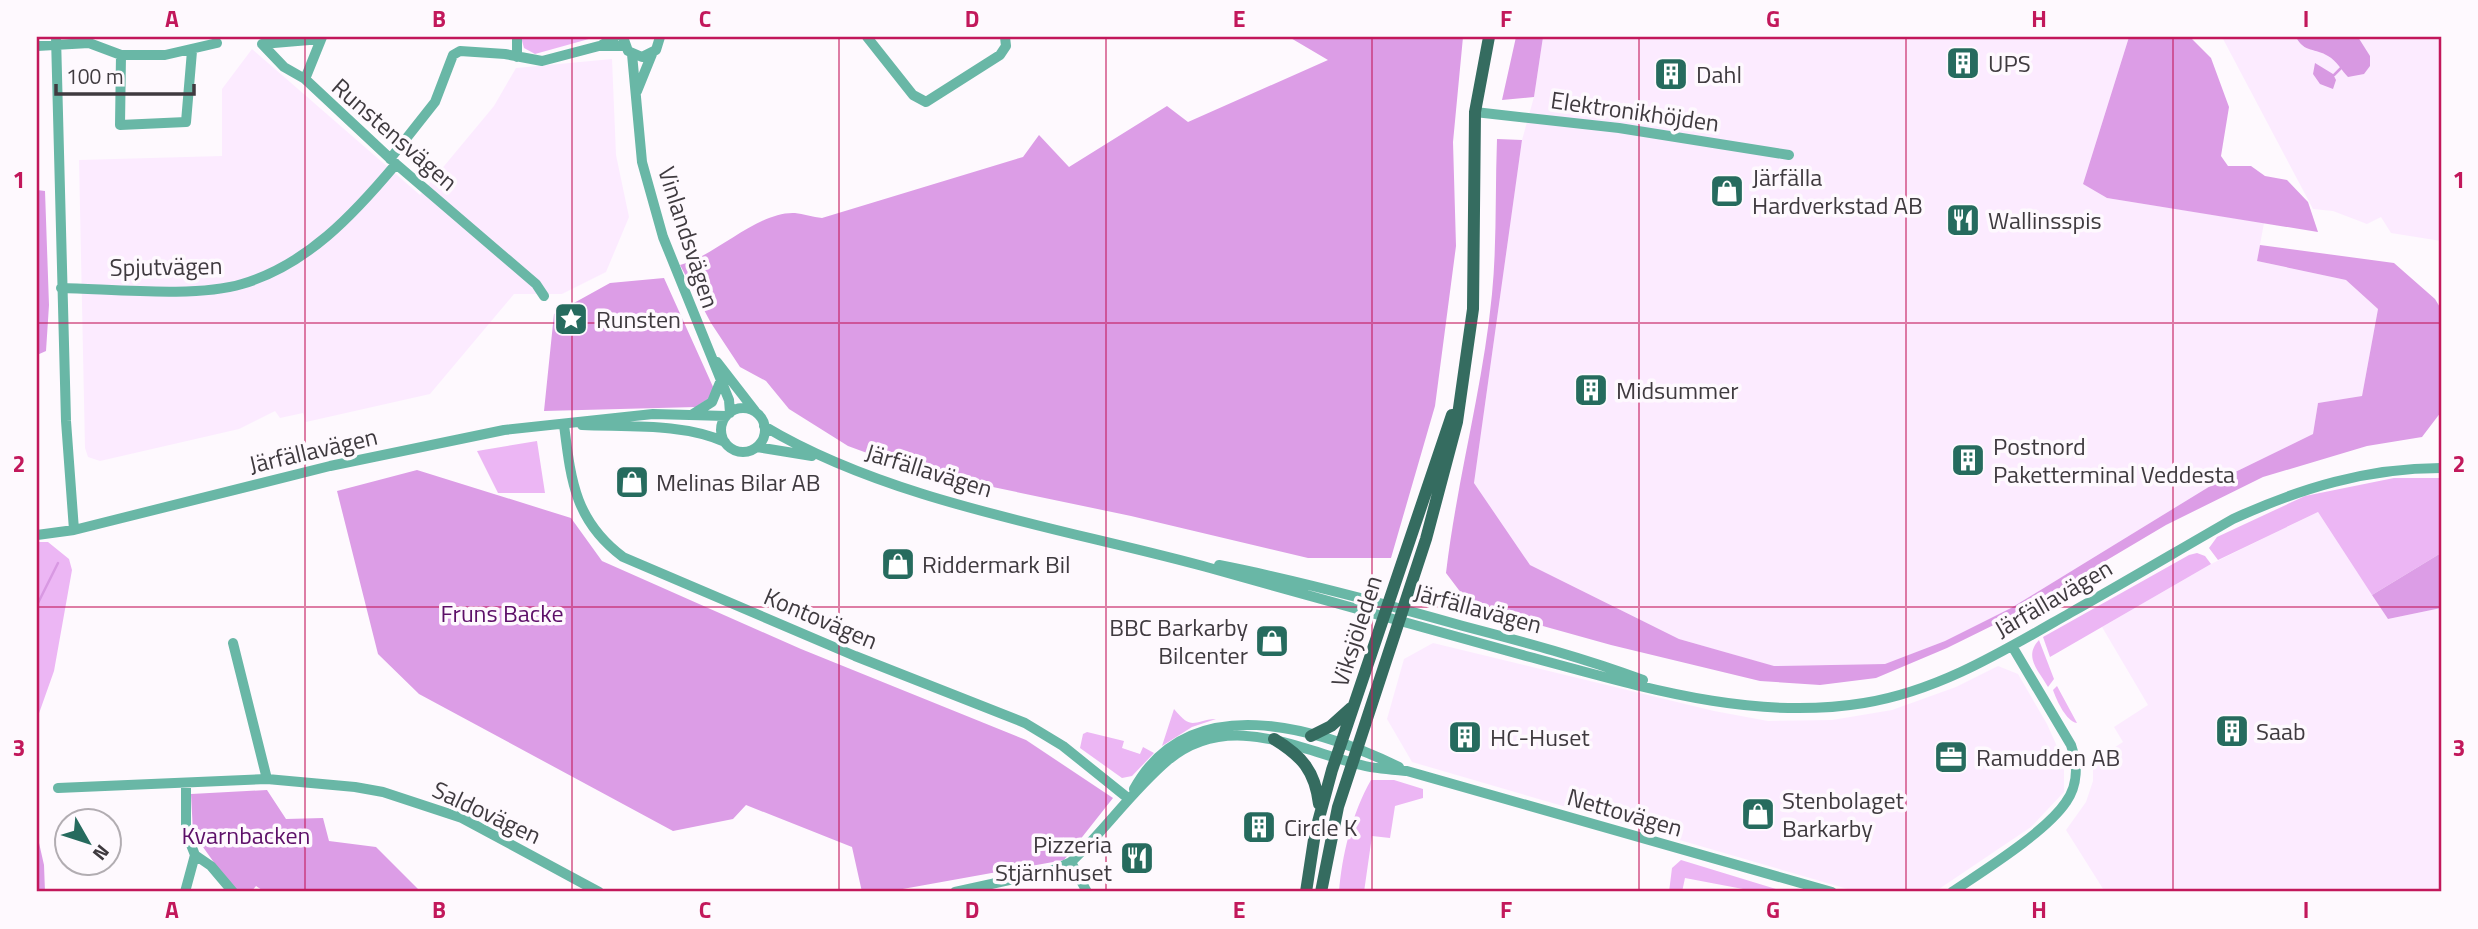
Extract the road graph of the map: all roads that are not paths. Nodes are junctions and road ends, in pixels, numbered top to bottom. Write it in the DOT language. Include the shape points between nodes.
graph roads {
  1 [pos="517,37"];
  2 [pos="615,37"];
  3 [pos="867,37"];
  4 [pos="1005,37"];
  5 [pos="1489,37"];
  6 [pos="321,38"];
  7 [pos="662,38"];
  8 [pos="56,41"];
  9 [pos="217,43"];
  10 [pos="37,46"];
  11 [pos="599,46"];
  12 [pos="627,46"];
  13 [pos="192,51"];
  14 [pos="652,54"];
  15 [pos="121,55"];
  16 [pos="517,57"];
  17 [pos="305,79"];
  18 [pos="637,91"];
  19 [pos="1475,111"];
  20 [pos="1789,155"];
  21 [pos="393,161"];
  22 [pos="61,288"];
  23 [pos="544,296"];
  24 [pos="709,351"];
  25 [pos="721,379"];
  26 [pos="1462,388"];
  27 [pos="756,412"];
  28 [pos="728,415"];
  29 [pos="685,416"];
  30 [pos="564,425"];
  31 [pos="764,426"];
  32 [pos="725,442"];
  33 [pos="757,447"];
  34 [pos="823,457"];
  35 [pos="2441,468"];
  36 [pos="74,530"];
  37 [pos="37,535"];
  38 [pos="1385,611"];
  39 [pos="1402,615"];
  40 [pos="233,643"];
  41 [pos="2012,646"];
  42 [pos="1354,705"];
  43 [pos="1311,736"];
  44 [pos="1274,739"];
  45 [pos="1340,745"];
  46 [pos="1357,750"];
  47 [pos="1336,758"];
  48 [pos="1353,763"];
  49 [pos="1407,771"];
  50 [pos="267,779"];
  51 [pos="186,785"];
  52 [pos="58,788"];
  53 [pos="1129,799"];
  54 [pos="1320,809"];
  55 [pos="195,855"];
  56 [pos="1071,862"];
  57 [pos="185,892"];
  58 [pos="233,892"];
  59 [pos="599,892"];
  60 [pos="955,892"];
  61 [pos="1087,892"];
  62 [pos="1306,892"];
  63 [pos="1321,892"];
  64 [pos="1832,892"];
  65 [pos="1952,892"];
  1 -- 16 [label="street"];
  2 -- 11 [label="street"];
  3 -- 4 [label="street" via="913,95 926,102 1000,55"];
  5 -- 19 [label="main road, Viksjöleden"];
  6 -- 17 [label="street"];
  6 -- 17 [label="street, Runstensvägen" via="262,44 284,67"];
  7 -- 14 [label="street, Vinlandsvägen"];
  8 -- 10 [label="street"];
  8 -- 15 [label="street" via="89,43"];
  8 -- 22 [label="street"];
  9 -- 13 [label="street"];
  11 -- 12 [label="street"];
  11 -- 16 [label="street" via="542,61"];
  12 -- 14 [label="street" via="642,57"];
  12 -- 18 [label="street, Vinlandsvägen"];
  13 -- 15 [label="street"];
  13 -- 15 [label="street" via="186,122 120,125"];
  14 -- 18 [label="street, Vinlandsvägen"];
  16 -- 21 [label="street, Spjutvägen" via="460,51 453,55 435,102"];
  17 -- 21 [label="street, Runstensvägen"];
  18 -- 24 [label="street, Vinlandsvägen" via="642,162 663,237"];
  19 -- 20 [label="street, Elektronikhöjden"];
  19 -- 26 [label="main road, Viksjöleden" via="1473,309"];
  21 -- 22 [label="street, Spjutvägen" via="339,226 308,252 241,285 191,290"];
  21 -- 23 [label="street, Runstensvägen" via="536,284"];
  22 -- 36 [label="street"];
  24 -- 25 [label="street, Vinlandsvägen"];
  24 -- 27 [label="street, Vinlandsvägen"];
  25 -- 28 [label="street, Vinlandsvägen" via="729,400"];
  25 -- 29 [label="street" via="706,408"];
  26 -- 38 [label="main road, Viksjöleden"];
  26 -- 39 [label="main road, Viksjöleden" via="1440,491"];
  27 -- 28 [label="street" via="740,408"];
  27 -- 31 [label="street"];
  28 -- 29 [label="street, Järfällavägen"];
  28 -- 32 [label="street" via="721,432"];
  29 -- 30 [label="street, Järfällavägen" via="653,414"];
  30 -- 32 [label="street, Järfällavägen" via="649,428 710,435"];
  30 -- 36 [label="street, Järfällavägen" via="425,444"];
  30 -- 53 [label="street, Kontovägen" via="569,468 582,512 623,557 1025,723 1063,746"];
  31 -- 33 [label="street"];
  31 -- 34 [label="street, Järfällavägen"];
  32 -- 33 [label="street" via="740,452"];
  33 -- 34 [label="street, Järfällavägen"];
  34 -- 38 [label="street, Järfällavägen" via="896,485 1146,551 1280,577"];
  35 -- 41 [label="street, Järfällavägen" via="2395,468 2330,481 2277,499 2233,519"];
  36 -- 37 [label="street, Järfällavägen"];
  38 -- 39 [label="street, Järfällavägen"];
  38 -- 42 [label="main road, Viksjöleden"];
  39 -- 41 [label="street, Järfällavägen" via="1615,680 1750,708 1839,707 1882,700 1929,686"];
  39 -- 46 [label="main road, Viksjöleden"];
  40 -- 50 [label="street"];
  41 -- 65 [label="street" via="2071,746 2076,759 2074,785 2050,820"];
  42 -- 43 [label="main road" via="1331,726"];
  42 -- 45 [label="main road, Viksjöleden"];
  43 -- 45 [label="street, Nettovägen"];
  43 -- 53 [label="street, Nettovägen" via="1248,723 1200,731 1159,757"];
  44 -- 47 [label="street, Nettovägen"];
  44 -- 53 [label="street, Nettovägen" via="1226,735 1191,746 1168,760"];
  44 -- 54 [label="main road" via="1309,767"];
  45 -- 46 [label="street, Nettovägen"];
  45 -- 47 [label="main road, Viksjöleden"];
  46 -- 48 [label="main road, Viksjöleden"];
  46 -- 49 [label="street, Nettovägen"];
  47 -- 48 [label="street, Nettovägen"];
  47 -- 54 [label="main road, Viksjöleden"];
  48 -- 49 [label="street, Nettovägen"];
  48 -- 63 [label="main road, Viksjöleden"];
  49 -- 64 [label="street, Nettovägen"];
  50 -- 51 [label="street, Saldovägen"];
  50 -- 59 [label="street, Saldovägen" via="355,786 423,804 462,818"];
  51 -- 52 [label="street, Saldovägen"];
  51 -- 55 [label="street" via="186,832"];
  53 -- 56 [label="street"];
  54 -- 62 [label="main road, Viksjöleden"];
  55 -- 57 [label="street"];
  55 -- 58 [label="street"];
  56 -- 60 [label="street" via="1051,871"];
  56 -- 61 [label="street"];
}
